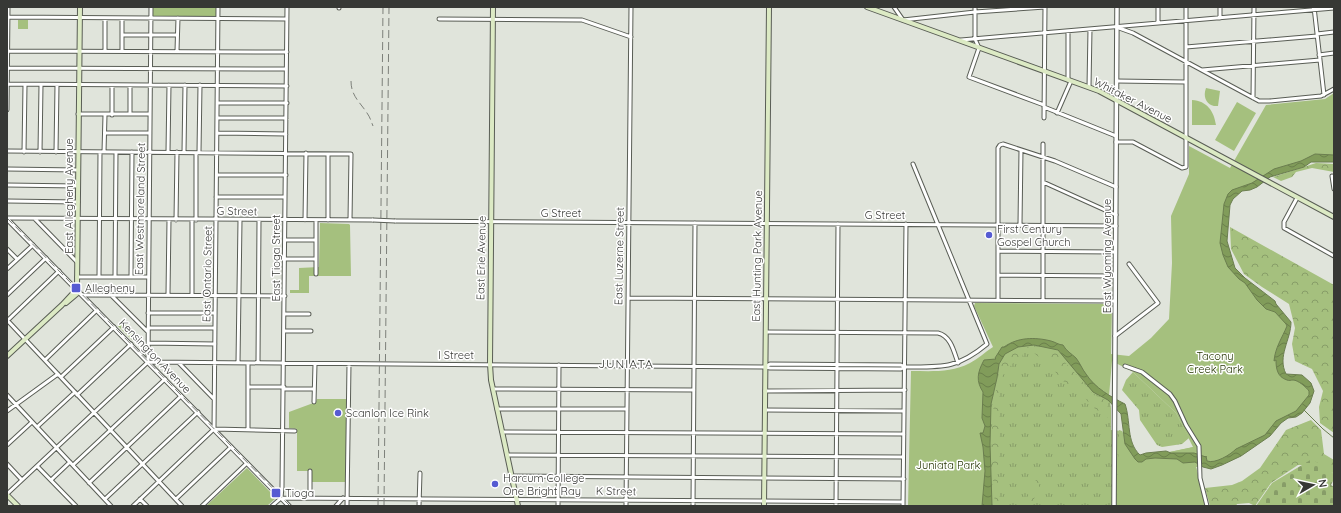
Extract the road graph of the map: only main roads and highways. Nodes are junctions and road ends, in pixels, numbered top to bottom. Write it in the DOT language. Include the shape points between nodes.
graph roads {
  1 [pos="80,7"];
  2 [pos="493,7"];
  3 [pos="769,7"];
  4 [pos="867,7"];
  5 [pos="1334,217"];
  6 [pos="77,268"];
  7 [pos="78,291"];
  8 [pos="7,356"];
  9 [pos="7,494"];
  10 [pos="18,506"];
  11 [pos="518,506"];
  12 [pos="764,506"];
  1 -- 6 [label="main road, East Allegheny Avenue"];
  2 -- 11 [label="main road, East Erie Avenue" via="490,364"];
  3 -- 12 [label="main road, East Hunting Park Avenue"];
  4 -- 5 [label="main road, Whitaker Avenue" via="1089,87"];
  6 -- 7 [label="main road"];
  6 -- 7 [label="main road, East Allegheny Avenue"];
  7 -- 8 [label="main road"];
  9 -- 10 [label="main road"];
}
